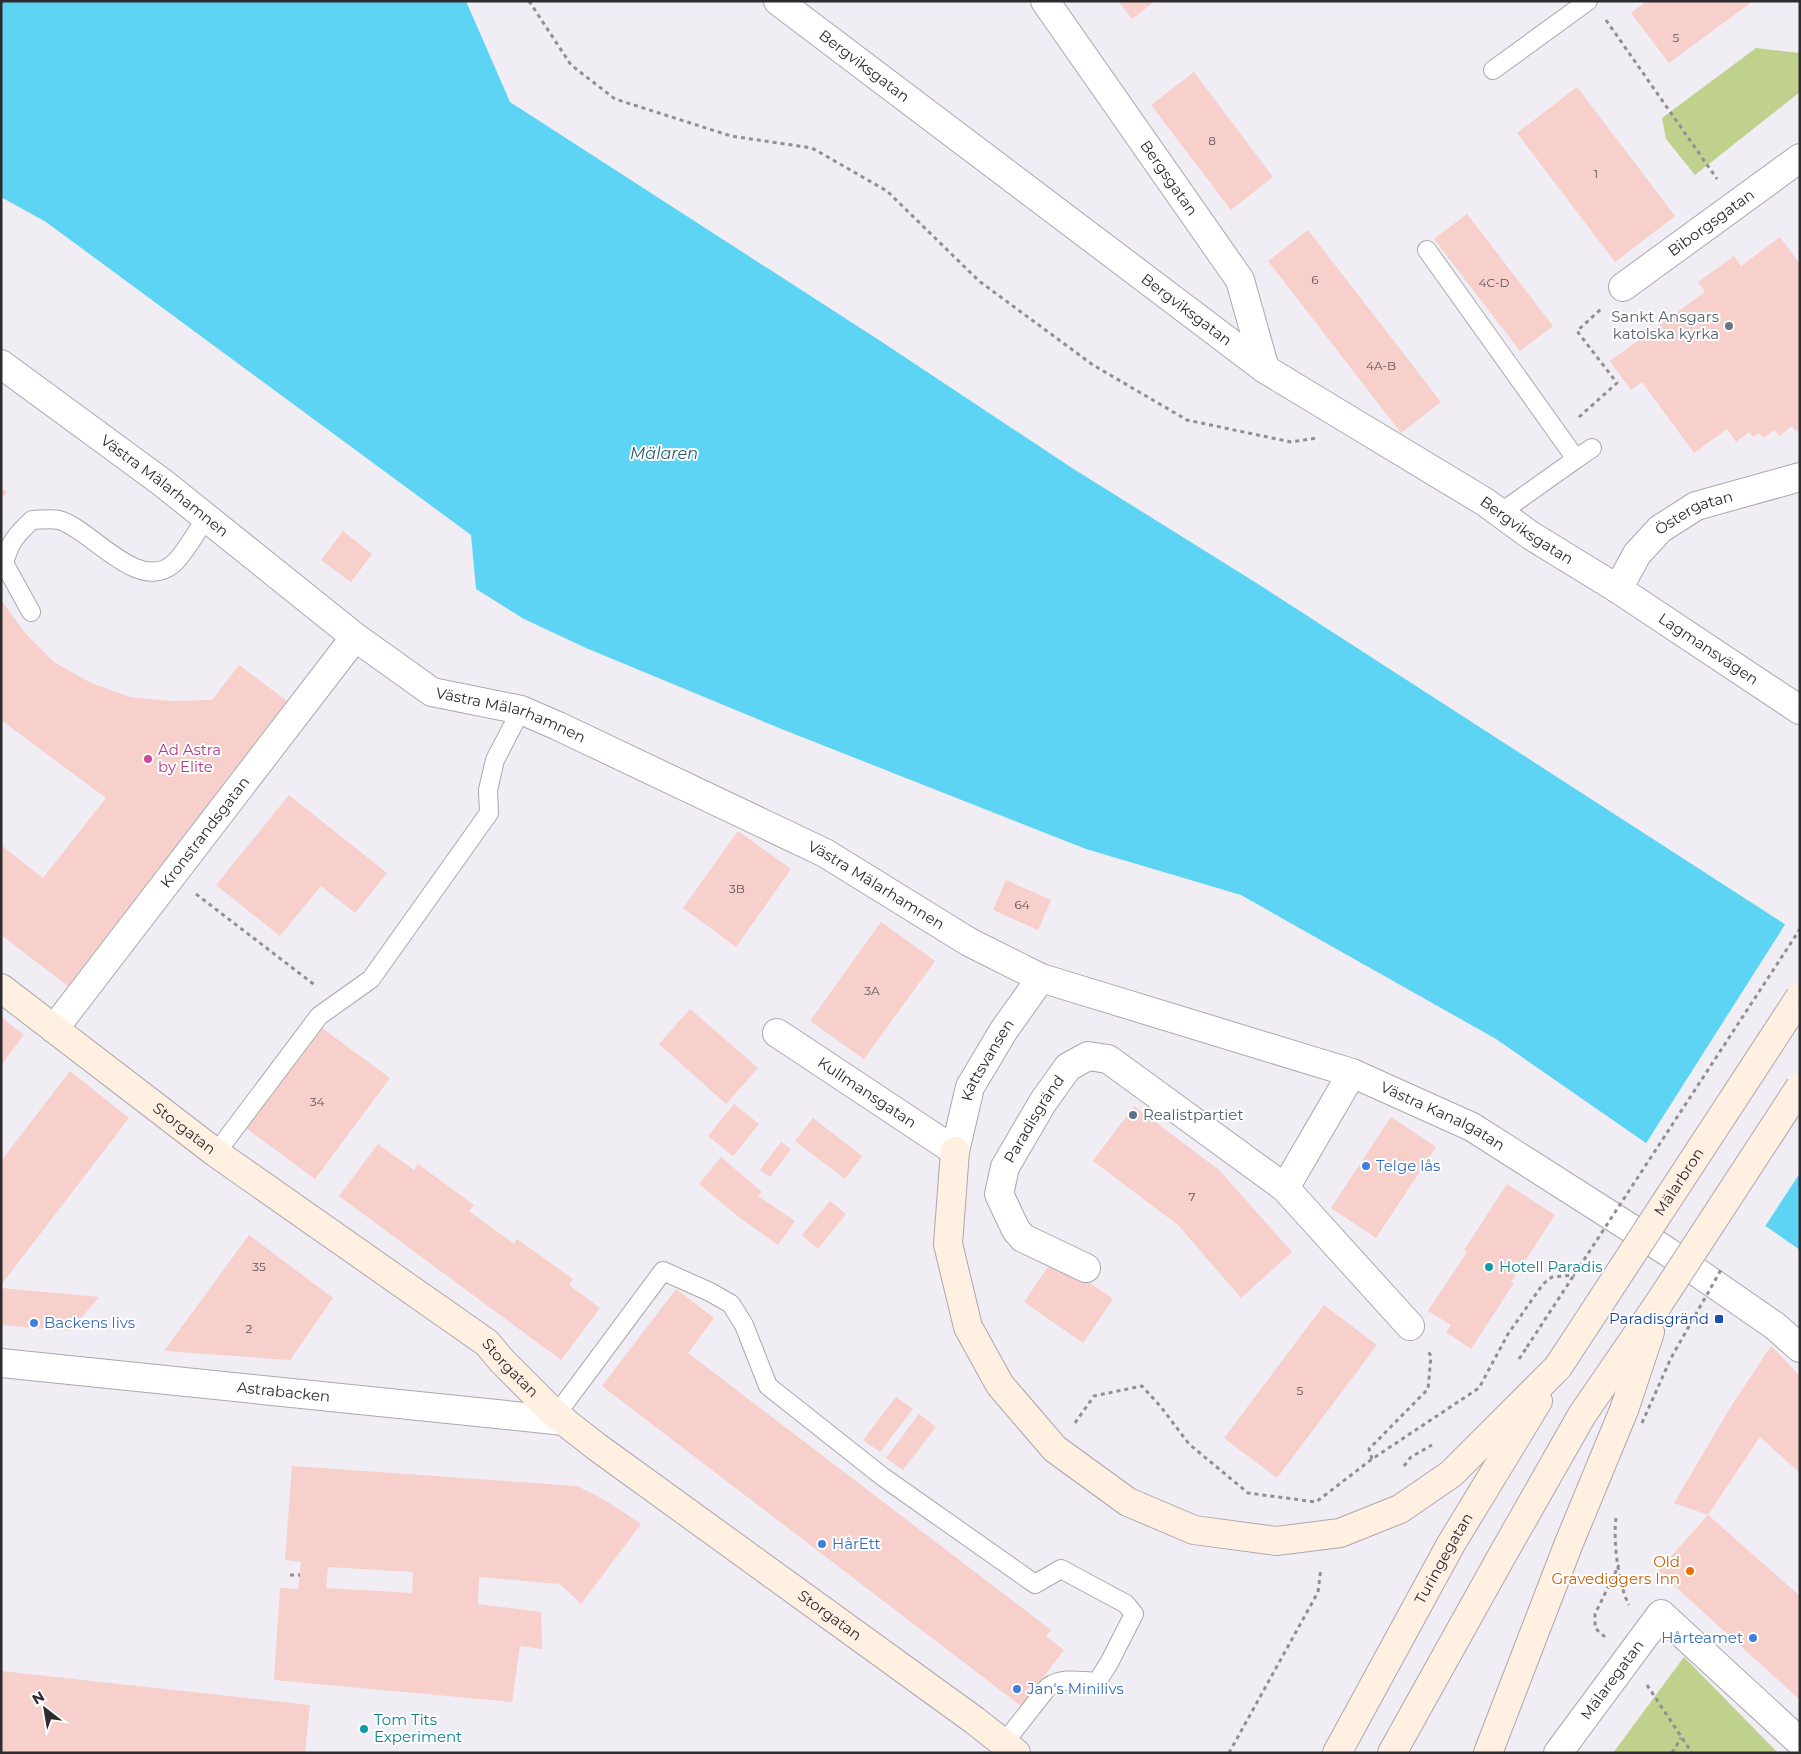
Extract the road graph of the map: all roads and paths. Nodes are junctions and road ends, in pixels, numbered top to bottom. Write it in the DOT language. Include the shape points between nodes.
graph roads {
  1 [pos="529,1"];
  2 [pos="778,1"];
  3 [pos="1045,1"];
  4 [pos="1588,1"];
  5 [pos="1605,18"];
  6 [pos="1493,70"];
  7 [pos="1800,158"];
  8 [pos="1735,205"];
  9 [pos="1428,250"];
  10 [pos="1623,287"];
  11 [pos="1,364"];
  12 [pos="1265,369"];
  13 [pos="1617,383"];
  14 [pos="1321,438"];
  15 [pos="1592,448"];
  16 [pos="1576,459"];
  17 [pos="1800,477"];
  18 [pos="1500,513"];
  19 [pos="206,518"];
  20 [pos="1618,589"];
  21 [pos="31,612"];
  22 [pos="355,637"];
  23 [pos="521,710"];
  24 [pos="1800,710"];
  25 [pos="172,876"];
  26 [pos="1800,929"];
  27 [pos="1041,978"];
  28 [pos="1,988"];
  29 [pos="1800,997"];
  30 [pos="337,1002"];
  31 [pos="54,1029"];
  32 [pos="777,1033"];
  33 [pos="1352,1073"];
  34 [pos="1800,1087"];
  35 [pos="955,1151"];
  36 [pos="216,1153"];
  37 [pos="1286,1188"];
  38 [pos="1725,1264"];
  39 [pos="1086,1268"];
  40 [pos="1575,1275"];
  41 [pos="1659,1303"];
  42 [pos="1410,1326"];
  43 [pos="1527,1347"];
  44 [pos="1800,1348"];
  45 [pos="1,1363"];
  46 [pos="1558,1367"];
  47 [pos="560,1418"];
  48 [pos="1635,1421"];
  49 [pos="1055,1449"];
  50 [pos="1372,1459"];
  51 [pos="1616,1516"];
  52 [pos="1321,1564"];
  53 [pos="290,1574"];
  54 [pos="300,1575"];
  55 [pos="1647,1632"];
  56 [pos="1681,1738"];
  57 [pos="1800,1742"];
  58 [pos="1010,1748"];
  59 [pos="1229,1753"];
  60 [pos="1337,1753"];
  61 [pos="1392,1753"];
  62 [pos="1488,1753"];
  63 [pos="1558,1753"];
  64 [pos="1672,1753"];
  1 -- 14 [label="path" via="571,65 615,99 731,136 812,148 887,191 978,282 1093,366 1187,420 1291,442"];
  2 -- 12 [label="street, Bergviksgatan"];
  3 -- 12 [label="street, Bergsgatan" via="1240,280"];
  4 -- 6 [label="lane"];
  5 -- 8 [label="path"];
  7 -- 8 [label="street, Biborgsgatan"];
  8 -- 10 [label="street, Biborgsgatan"];
  9 -- 16 [label="lane"];
  10 -- 13 [label="path" via="1577,331"];
  11 -- 19 [label="street, Västra Mälarhamnen"];
  12 -- 18 [label="street, Bergviksgatan"];
  15 -- 16 [label="lane"];
  16 -- 18 [label="lane"];
  17 -- 20 [label="street, Östergatan" via="1696,506 1660,529 1642,548"];
  18 -- 20 [label="street, Bergviksgatan"];
  19 -- 21 [label="lane" via="174,564 156,572 131,567 59,520 32,520 9,546 4,564"];
  19 -- 22 [label="street, Västra Mälarhamnen"];
  20 -- 24 [label="street, Lagmansvägen"];
  22 -- 23 [label="street, Västra Mälarhamnen" via="432,692"];
  22 -- 25 [label="street, Kronstrandsgatan"];
  23 -- 27 [label="street, Västra Mälarhamnen" via="825,853 969,942"];
  23 -- 30 [label="lane" via="495,760 488,790 489,813 371,979"];
  25 -- 30 [label="path"];
  25 -- 31 [label="street, Kronstrandsgatan"];
  26 -- 40 [label="path, bridge"];
  27 -- 33 [label="street, Västra Kanalgatan"];
  27 -- 35 [label="street, Kattsvansen" via="1004,1030 970,1087"];
  28 -- 31 [label="main road, Storgatan"];
  29 -- 46 [label="main road, Mälarbron, bridge"];
  30 -- 36 [label="lane" via="319,1016"];
  31 -- 36 [label="main road, Storgatan"];
  32 -- 35 [label="street, Kullmansgatan"];
  33 -- 37 [label="street"];
  33 -- 44 [label="street, Västra Kanalgatan" via="1472,1127 1668,1252 1775,1326"];
  34 -- 41 [label="main road, bridge"];
  35 -- 49 [label="main road" via="948,1244 968,1327 1000,1385"];
  36 -- 47 [label="main road, Storgatan" via="487,1343"];
  37 -- 39 [label="street, Paradisgränd" via="1108,1059 1088,1056 1068,1067 1043,1102 1005,1167 999,1194 1023,1238"];
  37 -- 42 [label="street, Paradisgränd"];
  38 -- 48 [label="path, bridge"];
  40 -- 43 [label="path, bridge"];
  40 -- 50 [label="path" via="1552,1277 1543,1284 1508,1334 1479,1388"];
  41 -- 48 [label="main road"];
  41 -- 61 [label="main road" via="1582,1415"];
  42 -- 50 [label="path" via="1431,1356 1428,1389 1369,1449"];
  45 -- 47 [label="street, Astrabacken"];
  46 -- 49 [label="main road" via="1451,1474 1400,1509 1340,1533 1276,1542 1194,1530 1128,1502"];
  46 -- 60 [label="main road, Turingegatan" via="1451,1544"];
  47 -- 58 [label="main road, Storgatan"];
  47 -- 58 [label="lane" via="663,1271 732,1304 744,1325 768,1386 883,1477 1035,1584 1061,1569 1126,1604 1134,1614 1097,1682 1063,1680 1048,1687"];
  48 -- 62 [label="main road" via="1566,1553"];
  49 -- 50 [label="path" via="1094,1396 1142,1386 1189,1444 1248,1493 1316,1502"];
  51 -- 55 [label="path" via="1614,1535 1623,1594"];
  52 -- 59 [label="path" via="1318,1592"];
  53 -- 54 [label="path"];
  55 -- 57 [label="street, Mälaregatan" via="1661,1614"];
  55 -- 63 [label="street, Mälaregatan"];
  56 -- 64 [label="path"];
}
